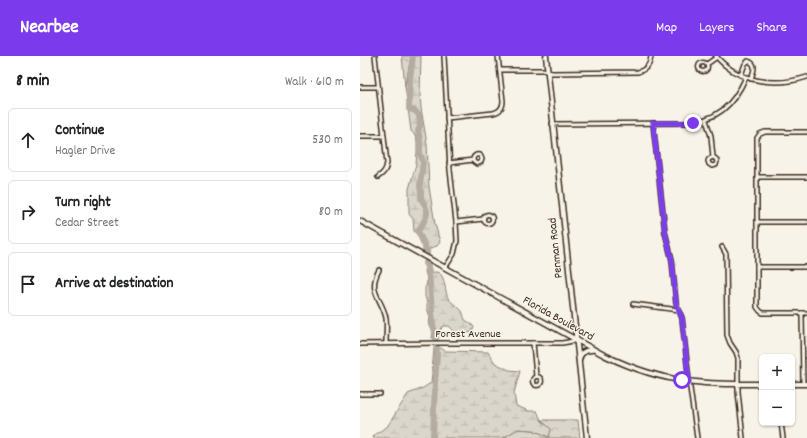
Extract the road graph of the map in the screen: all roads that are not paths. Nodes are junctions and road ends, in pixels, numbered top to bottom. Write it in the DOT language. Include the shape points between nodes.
graph roads {
  1 [pos="375,56"];
  2 [pos="444,56"];
  3 [pos="498,56"];
  4 [pos="546,56"];
  5 [pos="651,56"];
  6 [pos="716,56"];
  7 [pos="707,64"];
  8 [pos="500,70"];
  9 [pos="547,72"];
  10 [pos="741,75"];
  11 [pos="746,77"];
  12 [pos="807,77"];
  13 [pos="752,79"];
  14 [pos="378,87"];
  15 [pos="360,88"];
  16 [pos="447,118"];
  17 [pos="706,120"];
  18 [pos="653,123"];
  19 [pos="552,124"];
  20 [pos="807,132"];
  21 [pos="360,136"];
  22 [pos="384,136"];
  23 [pos="713,157"];
  24 [pos="473,160"];
  25 [pos="449,163"];
  26 [pos="378,177"];
  27 [pos="757,177"];
  28 [pos="807,177"];
  29 [pos="483,219"];
  30 [pos="360,221"];
  31 [pos="456,222"];
  32 [pos="757,222"];
  33 [pos="807,222"];
  34 [pos="722,247"];
  35 [pos="757,267"];
  36 [pos="807,267"];
  37 [pos="445,268"];
  38 [pos="379,270"];
  39 [pos="633,304"];
  40 [pos="679,310"];
  41 [pos="802,313"];
  42 [pos="807,313"];
  43 [pos="576,340"];
  44 [pos="386,343"];
  45 [pos="360,344"];
  46 [pos="533,344"];
  47 [pos="595,351"];
  48 [pos="579,365"];
  49 [pos="536,376"];
  50 [pos="689,382"];
  51 [pos="738,384"];
  52 [pos="759,384"];
  53 [pos="805,384"];
  54 [pos="360,394"];
  55 [pos="380,394"];
  56 [pos="782,426"];
  57 [pos="587,438"];
  58 [pos="697,438"];
  59 [pos="743,438"];
  60 [pos="783,438"];
  1 -- 14 [label="street"];
  2 -- 16 [label="street"];
  3 -- 8 [label="street"];
  4 -- 9 [label="street, Penman Road"];
  5 -- 9 [label="street" via="646,68 633,73"];
  6 -- 7 [label="street"];
  6 -- 10 [label="street"];
  8 -- 9 [label="street"];
  8 -- 16 [label="street" via="503,106 499,111"];
  9 -- 19 [label="street, Penman Road"];
  10 -- 11 [label="street"];
  10 -- 13 [label="street" via="745,64 751,62 754,65"];
  11 -- 13 [label="street"];
  11 -- 17 [label="street" via="730,103"];
  12 -- 13 [label="street" via="779,82"];
  14 -- 15 [label="street"];
  14 -- 22 [label="street"];
  16 -- 25 [label="street"];
  17 -- 18 [label="street" via="693,123"];
  17 -- 23 [label="street"];
  18 -- 19 [label="street"];
  18 -- 40 [label="street" via="665,232 671,254"];
  19 -- 43 [label="street, Penman Road"];
  20 -- 27 [label="street" via="760,134 757,138"];
  21 -- 22 [label="street"];
  22 -- 26 [label="street" via="386,168"];
  24 -- 25 [label="street"];
  25 -- 31 [label="street"];
  27 -- 28 [label="street"];
  27 -- 32 [label="street"];
  29 -- 31 [label="street"];
  30 -- 37 [label="street, Florida Boulevard"];
  31 -- 37 [label="street" via="457,245"];
  32 -- 33 [label="street"];
  32 -- 35 [label="street"];
  34 -- 51 [label="street" via="726,254 727,335 738,358"];
  35 -- 36 [label="street"];
  35 -- 41 [label="street" via="757,307 760,311"];
  37 -- 43 [label="street, Florida Boulevard"];
  38 -- 44 [label="street" via="375,277 374,289 386,318"];
  39 -- 40 [label="street"];
  40 -- 50 [label="street"];
  41 -- 42 [label="street"];
  41 -- 53 [label="street"];
  43 -- 46 [label="street, Forest Avenue"];
  43 -- 47 [label="street, Florida Boulevard"];
  43 -- 48 [label="street, Penman Road"];
  44 -- 45 [label="street, Forest Avenue"];
  44 -- 46 [label="street, Forest Avenue"];
  46 -- 49 [label="street"];
  47 -- 48 [label="street" via="583,352"];
  47 -- 50 [label="street, Florida Boulevard" via="642,371"];
  48 -- 57 [label="street, Penman Road"];
  50 -- 51 [label="street, Florida Boulevard"];
  50 -- 58 [label="street"];
  51 -- 52 [label="street, Florida Boulevard"];
  51 -- 59 [label="street"];
  54 -- 55 [label="street"];
  56 -- 60 [label="street"];
}
